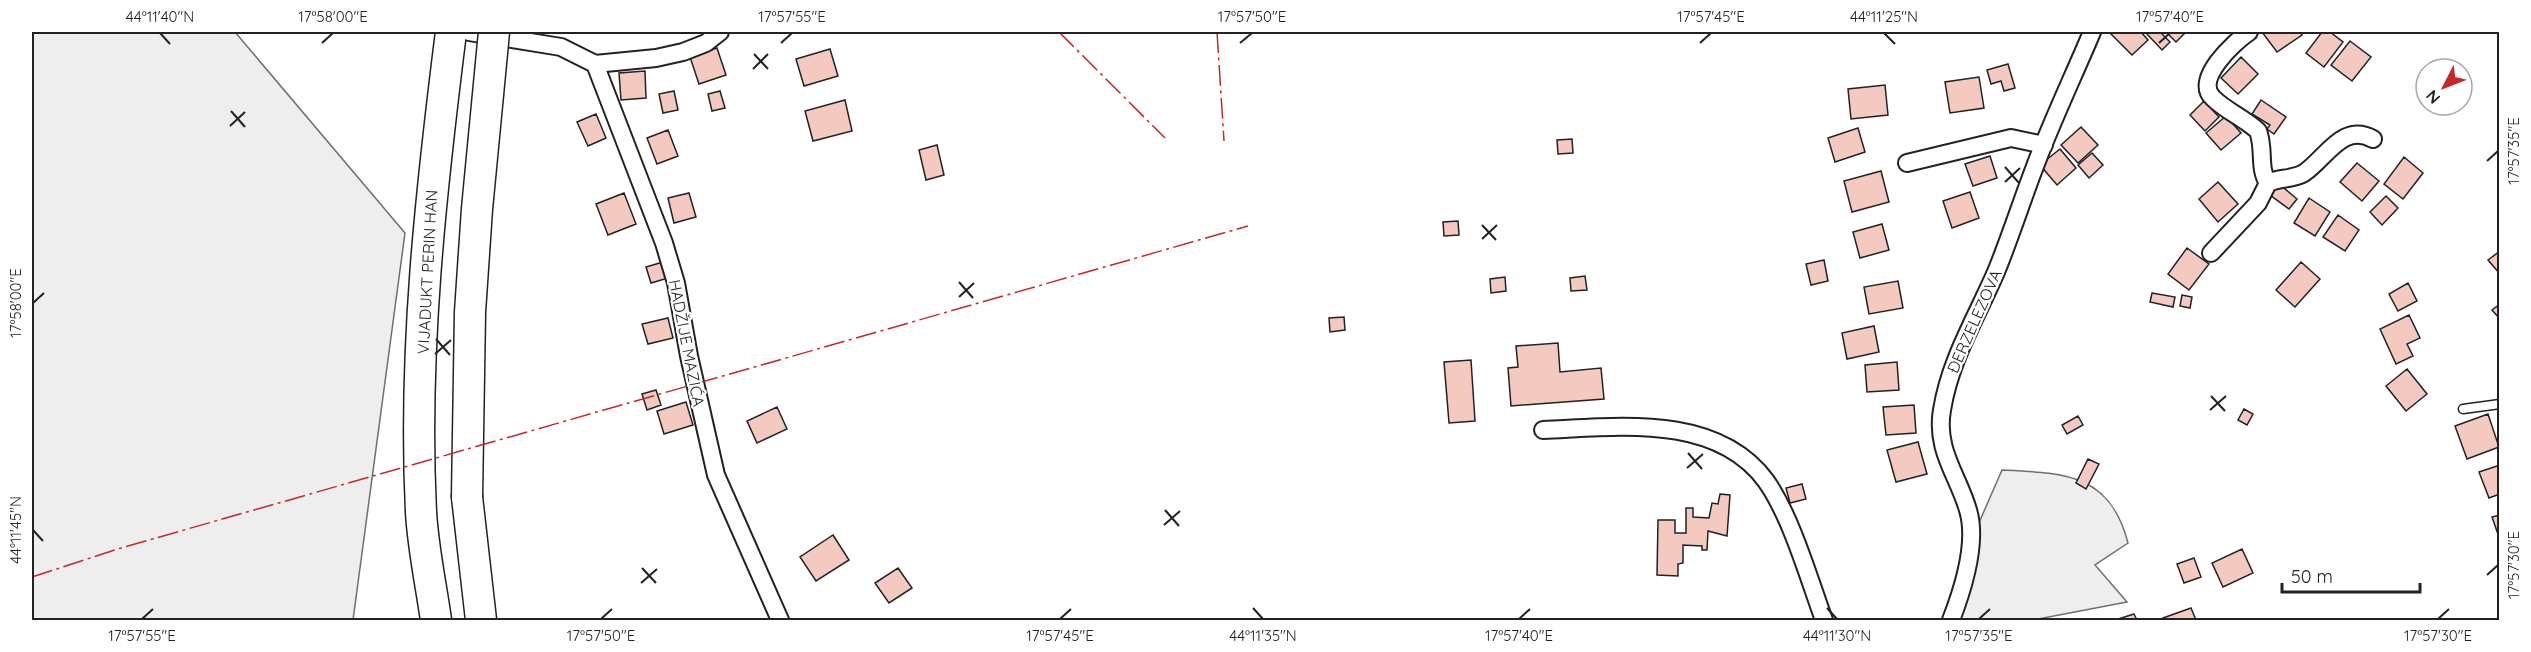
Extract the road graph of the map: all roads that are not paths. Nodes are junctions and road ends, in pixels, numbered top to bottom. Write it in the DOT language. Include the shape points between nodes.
graph roads {
  1 [pos="451,32"];
  2 [pos="469,32"];
  3 [pos="494,32"];
  4 [pos="720,32"];
  5 [pos="2092,32"];
  6 [pos="2247,32"];
  7 [pos="595,64"];
  8 [pos="2373,139"];
  9 [pos="2044,145"];
  10 [pos="1907,164"];
  11 [pos="2268,183"];
  12 [pos="2211,253"];
  13 [pos="2499,404"];
  14 [pos="2463,409"];
  15 [pos="1544,430"];
  16 [pos="436,621"];
  17 [pos="481,621"];
  18 [pos="780,621"];
  19 [pos="1824,621"];
  20 [pos="1952,621"];
  1 -- 16 [label="highway, VIJADUKT PERIN HAN" via="432,188 422,339 421,513"];
  2 -- 7 [label="street" via="561,47"];
  3 -- 17 [label="highway, bridge" via="470,312 467,497"];
  4 -- 7 [label="street" via="706,43 683,52"];
  5 -- 9 [label="street, ĐERZELEZOVA"];
  6 -- 11 [label="street" via="2216,64 2207,83 2210,96 2258,131 2263,174"];
  7 -- 18 [label="street, HADŽIJE MAZIĆA" via="673,273 716,475"];
  8 -- 11 [label="street" via="2363,134 2344,136 2303,173"];
  9 -- 10 [label="street" via="2012,138"];
  9 -- 20 [label="street, ĐERZELEZOVA" via="1996,273 1955,357 1944,398 1941,435 1945,456 1968,510 1970,525 1965,575"];
  11 -- 12 [label="street" via="2258,203"];
  13 -- 14 [label="lane"];
  15 -- 19 [label="street" via="1647,428 1704,437 1728,448 1749,463 1779,503"];
}
